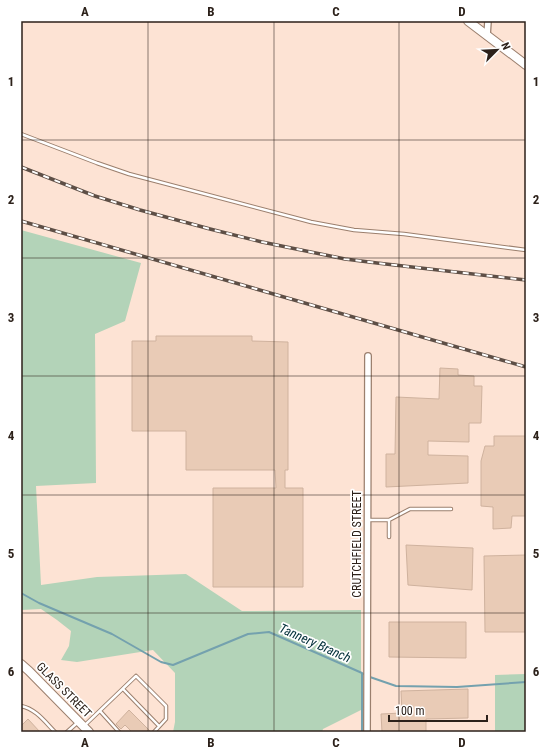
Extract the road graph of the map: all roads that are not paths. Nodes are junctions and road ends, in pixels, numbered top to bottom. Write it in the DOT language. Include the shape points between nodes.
graph roads {
  1 [pos="468,21"];
  2 [pos="488,21"];
  3 [pos="487,36"];
  4 [pos="526,65"];
  5 [pos="21,134"];
  6 [pos="526,250"];
  7 [pos="368,356"];
  8 [pos="451,508"];
  9 [pos="368,520"];
  10 [pos="390,520"];
  11 [pos="389,537"];
  12 [pos="21,664"];
  13 [pos="123,689"];
  14 [pos="21,706"];
  15 [pos="100,711"];
  16 [pos="159,726"];
  17 [pos="84,727"];
  18 [pos="55,732"];
  19 [pos="67,732"];
  20 [pos="119,732"];
  21 [pos="154,732"];
  22 [pos="367,732"];
  1 -- 3 [label="street"];
  2 -- 3 [label="street"];
  3 -- 4 [label="street"];
  5 -- 6 [label="lane" via="128,174 311,222 354,230"];
  7 -- 9 [label="street, CRUTCHFIELD STREET"];
  8 -- 10 [label="lane" via="410,509"];
  9 -- 10 [label="lane"];
  9 -- 22 [label="street, CRUTCHFIELD STREET"];
  10 -- 11 [label="lane"];
  12 -- 17 [label="street, GLASS STREET"];
  13 -- 15 [label="lane"];
  13 -- 16 [label="lane"];
  13 -- 16 [label="lane" via="136,676 166,706 166,719"];
  14 -- 18 [label="lane" via="34,712"];
  15 -- 17 [label="lane"];
  15 -- 20 [label="lane"];
  16 -- 21 [label="lane"];
  17 -- 19 [label="lane"];
}
